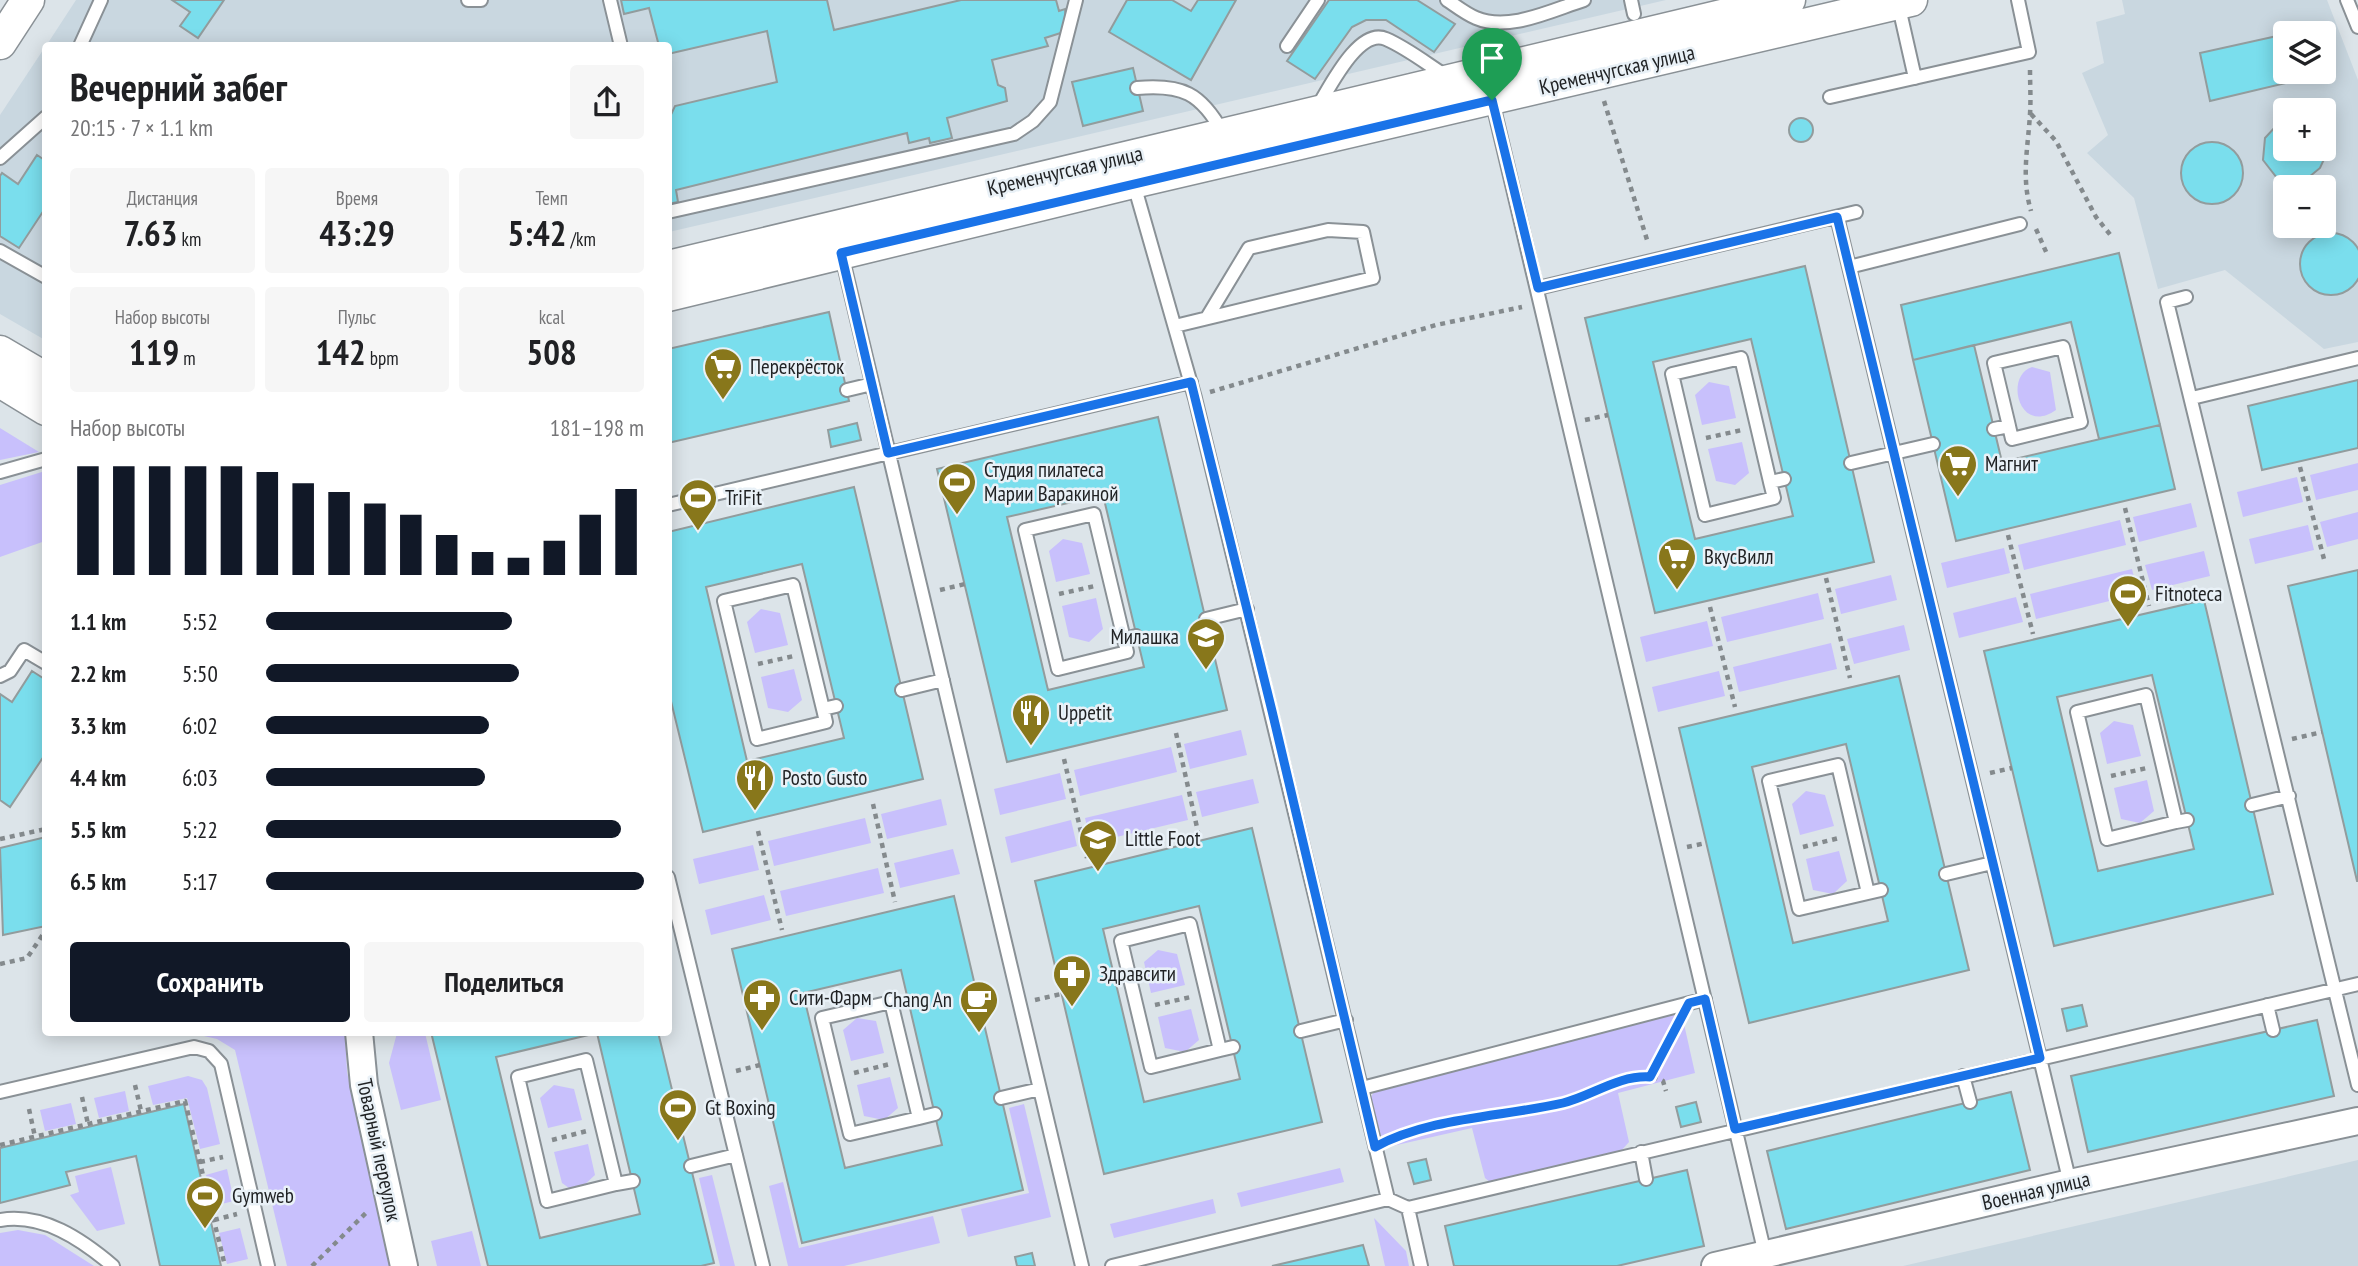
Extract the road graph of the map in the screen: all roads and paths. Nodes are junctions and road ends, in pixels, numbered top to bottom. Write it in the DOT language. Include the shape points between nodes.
graph roads {
  1 [pos="28,0"];
  2 [pos="101,0"];
  3 [pos="468,0"];
  4 [pos="481,0"];
  5 [pos="610,0"];
  6 [pos="1076,0"];
  7 [pos="1318,0"];
  8 [pos="1447,0"];
  9 [pos="1584,0"];
  10 [pos="1630,0"];
  11 [pos="1789,0"];
  12 [pos="2018,0"];
  13 [pos="2347,0"];
  14 [pos="1904,2"];
  15 [pos="1633,14"];
  16 [pos="2358,27"];
  17 [pos="2,34"];
  18 [pos="82,42"];
  19 [pos="620,42"];
  20 [pos="1287,46"];
  21 [pos="2029,52"];
  22 [pos="1915,78"];
  23 [pos="1452,80"];
  24 [pos="1488,86"];
  25 [pos="1137,88"];
  26 [pos="1602,96"];
  27 [pos="1830,97"];
  28 [pos="1314,113"];
  29 [pos="2031,114"];
  30 [pos="42,121"];
  31 [pos="1223,134"];
  32 [pos="0,158"];
  33 [pos="1130,169"];
  34 [pos="672,211"];
  35 [pos="1856,212"];
  36 [pos="1837,217"];
  37 [pos="2020,224"];
  38 [pos="2112,237"];
  39 [pos="837,239"];
  40 [pos="0,251"];
  41 [pos="2047,254"];
  42 [pos="1654,261"];
  43 [pos="672,266"];
  44 [pos="1849,267"];
  45 [pos="42,275"];
  46 [pos="1538,288"];
  47 [pos="672,294"];
  48 [pos="2186,297"];
  49 [pos="1541,303"];
  50 [pos="1208,316"];
  51 [pos="1175,326"];
  52 [pos="0,352"];
  53 [pos="2358,358"];
  54 [pos="42,377"];
  55 [pos="0,381"];
  56 [pos="1191,382"];
  57 [pos="872,384"];
  58 [pos="847,390"];
  59 [pos="1195,398"];
  60 [pos="2192,398"];
  61 [pos="42,407"];
  62 [pos="1608,415"];
  63 [pos="1584,421"];
  64 [pos="1757,426"];
  65 [pos="2009,426"];
  66 [pos="1994,429"];
  67 [pos="1688,442"];
  68 [pos="1933,444"];
  69 [pos="888,453"];
  70 [pos="1894,453"];
  71 [pos="42,460"];
  72 [pos="1851,463"];
  73 [pos="2300,467"];
  74 [pos="0,472"];
  75 [pos="1784,479"];
  76 [pos="1770,482"];
  77 [pos="672,504"];
  78 [pos="2125,508"];
  79 [pos="2008,535"];
  80 [pos="2325,563"];
  81 [pos="1826,578"];
  82 [pos="1111,582"];
  83 [pos="965,584"];
  84 [pos="940,590"];
  85 [pos="1042,598"];
  86 [pos="2149,606"];
  87 [pos="1710,607"];
  88 [pos="1247,609"];
  89 [pos="1206,619"];
  90 [pos="2033,634"];
  91 [pos="809,652"];
  92 [pos="42,661"];
  93 [pos="740,668"];
  94 [pos="0,676"];
  95 [pos="1850,678"];
  96 [pos="943,680"];
  97 [pos="902,690"];
  98 [pos="836,706"];
  99 [pos="1735,707"];
  100 [pos="822,709"];
  101 [pos="2322,732"];
  102 [pos="1176,733"];
  103 [pos="2290,740"];
  104 [pos="1064,760"];
  105 [pos="2162,764"];
  106 [pos="2012,768"];
  107 [pos="1986,774"];
  108 [pos="2093,780"];
  109 [pos="2288,796"];
  110 [pos="873,804"];
  111 [pos="2252,804"];
  112 [pos="42,830"];
  113 [pos="758,831"];
  114 [pos="1198,832"];
  115 [pos="1854,835"];
  116 [pos="0,839"];
  117 [pos="1706,843"];
  118 [pos="1683,848"];
  119 [pos="1785,851"];
  120 [pos="1087,858"];
  121 [pos="1993,863"];
  122 [pos="1946,874"];
  123 [pos="672,893"];
  124 [pos="895,902"];
  125 [pos="782,930"];
  126 [pos="42,936"];
  127 [pos="0,964"];
  128 [pos="2358,984"];
  129 [pos="2335,989"];
  130 [pos="1061,993"];
  131 [pos="1206,993"];
  132 [pos="1705,999"];
  133 [pos="1035,1000"];
  134 [pos="1689,1003"];
  135 [pos="2267,1005"];
  136 [pos="1137,1010"];
  137 [pos="1346,1020"];
  138 [pos="2273,1030"];
  139 [pos="1301,1031"];
  140 [pos="359,1036"];
  141 [pos="2040,1058"];
  142 [pos="905,1061"];
  143 [pos="760,1065"];
  144 [pos="736,1071"];
  145 [pos="1963,1076"];
  146 [pos="836,1077"];
  147 [pos="1650,1077"];
  148 [pos="135,1085"];
  149 [pos="2358,1085"];
  150 [pos="1362,1088"];
  151 [pos="1040,1089"];
  152 [pos="1666,1091"];
  153 [pos="0,1092"];
  154 [pos="82,1097"];
  155 [pos="1001,1098"];
  156 [pos="1970,1102"];
  157 [pos="29,1109"];
  158 [pos="141,1111"];
  159 [pos="935,1114"];
  160 [pos="919,1118"];
  161 [pos="2358,1121"];
  162 [pos="88,1124"];
  163 [pos="603,1128"];
  164 [pos="1735,1129"];
  165 [pos="35,1137"];
  166 [pos="0,1145"];
  167 [pos="534,1145"];
  168 [pos="1375,1147"];
  169 [pos="1641,1152"];
  170 [pos="736,1155"];
  171 [pos="228,1156"];
  172 [pos="200,1162"];
  173 [pos="691,1166"];
  174 [pos="1646,1179"];
  175 [pos="633,1181"];
  176 [pos="2070,1183"];
  177 [pos="616,1184"];
  178 [pos="387,1192"];
  179 [pos="1388,1199"];
  180 [pos="1408,1209"];
  181 [pos="242,1213"];
  182 [pos="0,1220"];
  183 [pos="214,1220"];
  184 [pos="1765,1254"];
  185 [pos="1143,1262"];
  186 [pos="113,1266"];
  187 [pos="225,1266"];
  188 [pos="268,1266"];
  189 [pos="312,1266"];
  190 [pos="404,1266"];
  191 [pos="763,1266"];
  192 [pos="1082,1266"];
  193 [pos="1112,1266"];
  194 [pos="1421,1266"];
  195 [pos="1715,1266"];
  1 -- 17 [label="street"];
  2 -- 18 [label="lane"];
  3 -- 4 [label="lane"];
  5 -- 19 [label="lane"];
  6 -- 34 [label="lane" via="1050,102 1014,134"];
  7 -- 20 [label="lane"];
  8 -- 9 [label="lane" via="1476,19 1498,22 1522,20"];
  10 -- 15 [label="lane"];
  11 -- 24 [label="street, Кременчугская улица"];
  12 -- 21 [label="lane"];
  13 -- 16 [label="lane"];
  14 -- 22 [label="lane"];
  14 -- 24 [label="street, Кременчугская улица"];
  21 -- 22 [label="lane"];
  21 -- 29 [label="path"];
  22 -- 27 [label="lane"];
  23 -- 24 [label="street, Кременчугская улица"];
  23 -- 28 [label="street, Кременчугская улица"];
  23 -- 28 [label="lane" via="1383,37 1370,39 1358,45"];
  24 -- 33 [label="street, Кременчугская улица"];
  24 -- 46 [label="lane"];
  25 -- 31 [label="lane" via="1169,85 1208,106"];
  26 -- 42 [label="path"];
  28 -- 31 [label="street, Кременчугская улица"];
  29 -- 38 [label="path" via="2056,141 2096,217"];
  29 -- 41 [label="path" via="2024,158 2026,196"];
  30 -- 32 [label="lane"];
  31 -- 33 [label="street, Кременчугская улица"];
  33 -- 39 [label="street, Кременчугская улица"];
  33 -- 51 [label="lane"];
  35 -- 36 [label="lane"];
  36 -- 42 [label="lane"];
  36 -- 44 [label="lane"];
  37 -- 44 [label="lane"];
  39 -- 43 [label="street, Кременчугская улица"];
  39 -- 47 [label="street, Кременчугская улица"];
  39 -- 57 [label="lane"];
  40 -- 45 [label="lane"];
  42 -- 46 [label="lane"];
  44 -- 70 [label="lane"];
  46 -- 49 [label="lane"];
  48 -- 60 [label="lane" via="2167,302"];
  49 -- 59 [label="path" via="1436,325"];
  49 -- 132 [label="lane"];
  50 -- 50 [label="lane" via="1373,278 1363,232 1328,230 1249,248"];
  50 -- 51 [label="lane"];
  51 -- 56 [label="lane"];
  52 -- 54 [label="street"];
  53 -- 60 [label="lane"];
  55 -- 61 [label="street"];
  56 -- 59 [label="lane"];
  56 -- 69 [label="lane"];
  57 -- 58 [label="lane"];
  57 -- 69 [label="lane"];
  59 -- 88 [label="lane"];
  60 -- 109 [label="lane"];
  62 -- 63 [label="path"];
  64 -- 67 [label="path"];
  64 -- 67 [label="lane" via="1741,358 1672,374"];
  64 -- 76 [label="lane"];
  65 -- 65 [label="lane" via="2012,439 2081,422 2063,347 1994,363"];
  65 -- 66 [label="lane"];
  67 -- 76 [label="lane" via="1705,515 1774,498"];
  68 -- 70 [label="lane"];
  69 -- 77 [label="lane"];
  69 -- 96 [label="lane"];
  70 -- 72 [label="lane"];
  70 -- 121 [label="lane"];
  71 -- 74 [label="lane"];
  73 -- 80 [label="path"];
  75 -- 76 [label="lane"];
  78 -- 86 [label="path"];
  79 -- 90 [label="path"];
  81 -- 95 [label="path"];
  82 -- 85 [label="path"];
  82 -- 85 [label="lane" via="1094,514 1025,530"];
  82 -- 85 [label="lane" via="1130,637 1127,653 1058,669"];
  83 -- 84 [label="path"];
  87 -- 99 [label="path"];
  88 -- 89 [label="lane"];
  88 -- 137 [label="lane"];
  91 -- 93 [label="path"];
  91 -- 93 [label="lane" via="793,585 724,601"];
  91 -- 100 [label="lane"];
  92 -- 94 [label="lane" via="24,650 10,671"];
  93 -- 100 [label="lane" via="757,738 826,722"];
  96 -- 97 [label="lane"];
  96 -- 151 [label="lane"];
  98 -- 100 [label="lane"];
  101 -- 103 [label="path"];
  102 -- 114 [label="path"];
  104 -- 120 [label="path"];
  105 -- 108 [label="path"];
  105 -- 108 [label="lane" via="2181,821 2107,839"];
  105 -- 108 [label="lane" via="2146,695 2077,712"];
  106 -- 107 [label="path"];
  109 -- 111 [label="lane"];
  109 -- 129 [label="lane"];
  110 -- 124 [label="path"];
  112 -- 116 [label="path"];
  113 -- 125 [label="path"];
  115 -- 119 [label="path"];
  115 -- 119 [label="lane" via="1874,891 1799,909"];
  115 -- 119 [label="lane" via="1838,765 1769,781"];
  117 -- 118 [label="path"];
  121 -- 122 [label="lane"];
  121 -- 141 [label="lane"];
  123 -- 170 [label="lane"];
  126 -- 127 [label="path" via="27,958"];
  128 -- 129 [label="lane"];
  129 -- 135 [label="lane"];
  129 -- 149 [label="lane"];
  130 -- 133 [label="path"];
  131 -- 136 [label="path"];
  131 -- 136 [label="lane" via="1226,1049 1151,1067"];
  131 -- 136 [label="lane" via="1190,925 1144,935 1121,941"];
  132 -- 134 [label="lane"];
  132 -- 164 [label="lane"];
  134 -- 147 [label="path"];
  134 -- 150 [label="lane"];
  135 -- 138 [label="lane"];
  135 -- 141 [label="lane"];
  137 -- 139 [label="lane"];
  137 -- 150 [label="lane"];
  140 -- 178 [label="street, Товарный переулок" via="364,1085"];
  141 -- 145 [label="lane"];
  141 -- 176 [label="lane"];
  142 -- 146 [label="path"];
  142 -- 146 [label="lane" via="891,1002 880,1004 822,1018"];
  142 -- 160 [label="lane"];
  143 -- 144 [label="path"];
  145 -- 156 [label="lane"];
  145 -- 164 [label="lane"];
  146 -- 160 [label="lane" via="850,1135"];
  147 -- 152 [label="path" via="1663,1081"];
  147 -- 168 [label="path" via="1611,1084 1566,1102 1410,1134"];
  148 -- 158 [label="path"];
  150 -- 168 [label="lane"];
  151 -- 155 [label="lane"];
  151 -- 192 [label="lane"];
  153 -- 188 [label="lane" via="194,1047 209,1051 221,1064"];
  154 -- 162 [label="path"];
  157 -- 165 [label="path"];
  158 -- 162 [label="path"];
  158 -- 172 [label="path" via="186,1101"];
  159 -- 160 [label="lane"];
  161 -- 176 [label="street, Военная улица"];
  162 -- 165 [label="path"];
  163 -- 167 [label="path"];
  163 -- 167 [label="lane" via="586,1060 517,1077"];
  163 -- 177 [label="lane"];
  164 -- 169 [label="lane"];
  164 -- 184 [label="lane"];
  165 -- 166 [label="path"];
  167 -- 177 [label="lane" via="547,1201"];
  168 -- 179 [label="lane"];
  169 -- 174 [label="lane"];
  169 -- 180 [label="lane"];
  170 -- 173 [label="lane"];
  170 -- 191 [label="lane"];
  171 -- 172 [label="path"];
  172 -- 183 [label="path"];
  175 -- 177 [label="lane"];
  176 -- 184 [label="street, Военная улица"];
  178 -- 189 [label="path"];
  178 -- 190 [label="street, Товарный переулок"];
  179 -- 180 [label="lane"];
  179 -- 185 [label="lane"];
  180 -- 194 [label="lane"];
  181 -- 183 [label="path"];
  182 -- 186 [label="lane" via="18,1217 46,1223"];
  183 -- 187 [label="path"];
  184 -- 195 [label="street, Военная улица"];
  185 -- 193 [label="lane"];
}
